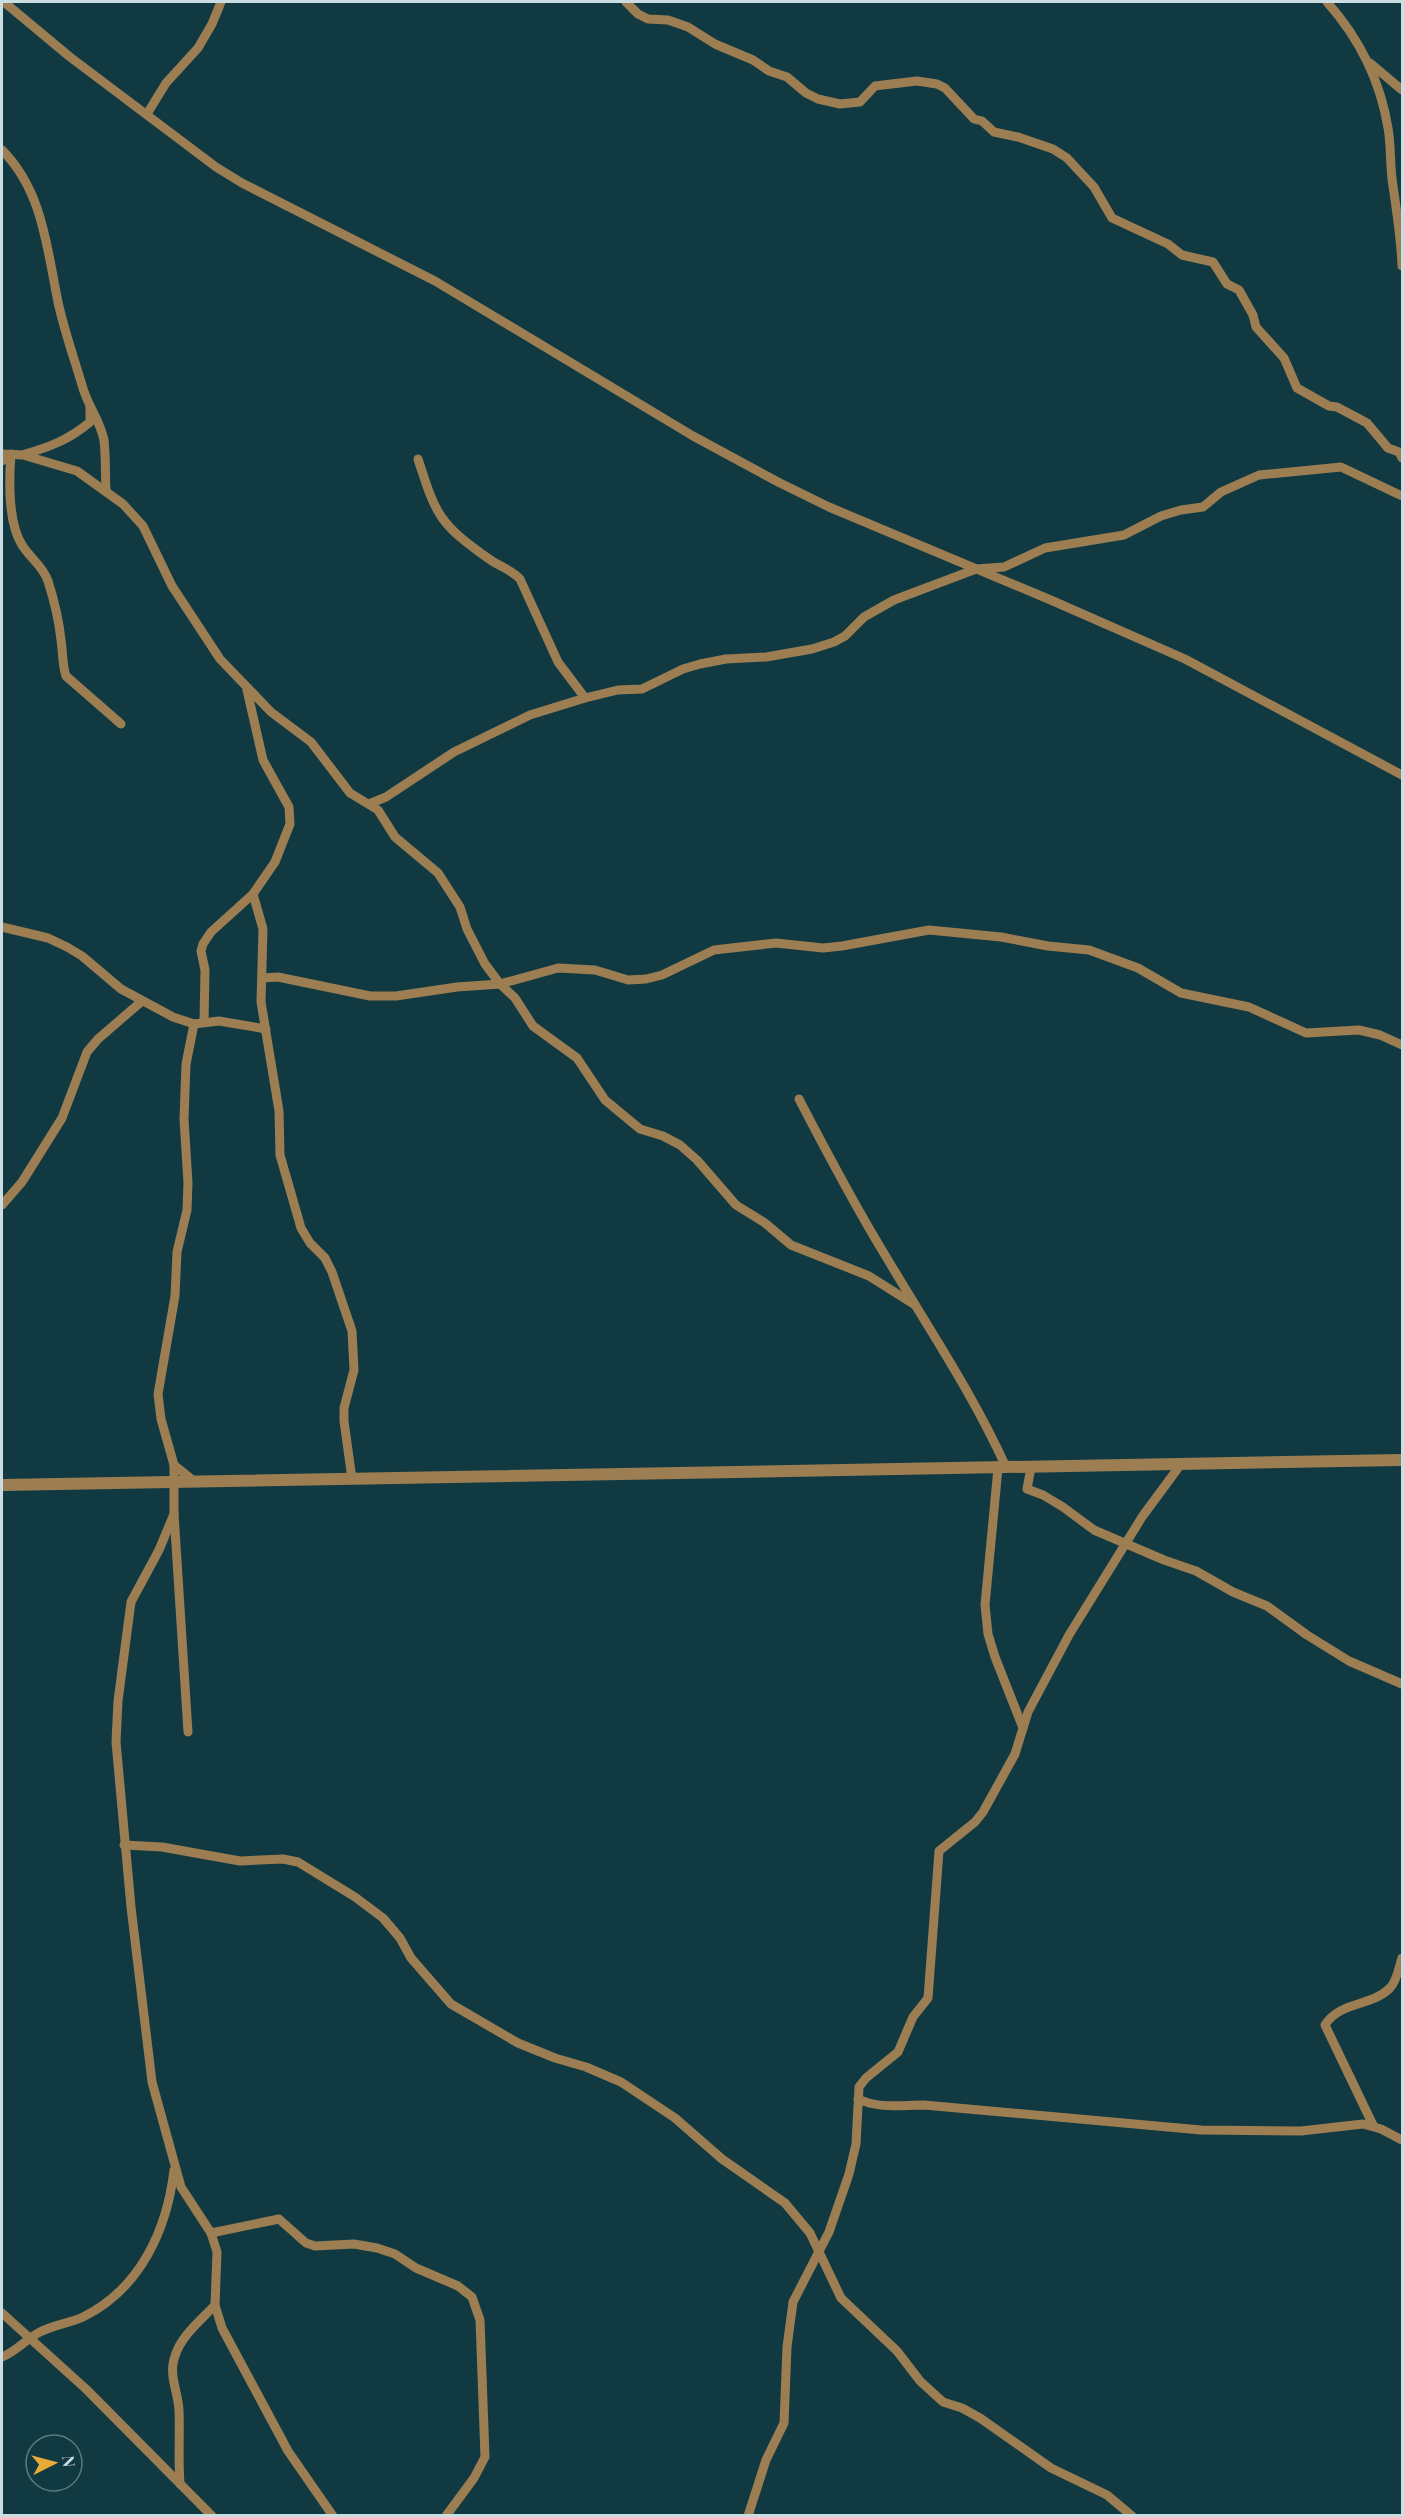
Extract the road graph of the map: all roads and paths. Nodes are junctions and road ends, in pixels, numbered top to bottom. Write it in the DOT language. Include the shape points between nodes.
graph roads {
  1 [pos="4,2"];
  2 [pos="221,2"];
  3 [pos="626,2"];
  4 [pos="1327,2"];
  5 [pos="1370,62"];
  6 [pos="1402,90"];
  7 [pos="147,114"];
  8 [pos="2,150"];
  9 [pos="1402,266"];
  10 [pos="89,402"];
  11 [pos="6,454"];
  12 [pos="23,455"];
  13 [pos="1402,458"];
  14 [pos="418,459"];
  15 [pos="2,461"];
  16 [pos="106,491"];
  17 [pos="1402,495"];
  18 [pos="976,569"];
  19 [pos="243,682"];
  20 [pos="585,698"];
  21 [pos="121,724"];
  22 [pos="1402,775"];
  23 [pos="369,804"];
  24 [pos="253,894"];
  25 [pos="2,927"];
  26 [pos="263,978"];
  27 [pos="500,984"];
  28 [pos="142,1001"];
  29 [pos="199,1023"];
  30 [pos="266,1029"];
  31 [pos="1402,1045"];
  32 [pos="799,1099"];
  33 [pos="2,1205"];
  34 [pos="915,1305"];
  35 [pos="1402,1460"];
  36 [pos="1181,1464"];
  37 [pos="174,1465"];
  38 [pos="1031,1467"];
  39 [pos="1002,1468"];
  40 [pos="352,1479"];
  41 [pos="173,1482"];
  42 [pos="195,1482"];
  43 [pos="2,1485"];
  44 [pos="174,1514"];
  45 [pos="1126,1544"];
  46 [pos="1402,1684"];
  47 [pos="1023,1728"];
  48 [pos="188,1732"];
  49 [pos="124,1845"];
  50 [pos="1402,1958"];
  51 [pos="858,2099"];
  52 [pos="1373,2126"];
  53 [pos="1402,2140"];
  54 [pos="174,2168"];
  55 [pos="211,2234"];
  56 [pos="819,2252"];
  57 [pos="214,2305"];
  58 [pos="2,2313"];
  59 [pos="31,2338"];
  60 [pos="2,2357"];
  61 [pos="180,2484"];
  62 [pos="212,2516"];
  63 [pos="333,2516"];
  64 [pos="446,2516"];
  65 [pos="748,2516"];
  66 [pos="1132,2516"];
  1 -- 7 [label="street"];
  2 -- 7 [label="street" via="198,48 165,83"];
  3 -- 13 [label="street" via="648,19 688,27 715,44 787,77 818,99 840,104 860,102 875,86 928,81 945,88 974,119 994,132 1053,149 1086,176 1112,218 1182,255 1213,262 1227,284 1239,290 1256,327 1284,358 1297,388 1367,423"];
  4 -- 5 [label="street" via="1347,24"];
  5 -- 6 [label="street"];
  5 -- 9 [label="street" via="1389,131"];
  7 -- 18 [label="street" via="242,183 435,281 722,452 829,507"];
  8 -- 10 [label="street" via="19,172 43,222 59,304"];
  10 -- 12 [label="street" via="90,422 79,432"];
  10 -- 16 [label="street" via="104,441"];
  11 -- 12 [label="street"];
  11 -- 15 [label="street"];
  11 -- 21 [label="street" via="17,534 48,580 66,676"];
  12 -- 16 [label="street" via="77,471"];
  14 -- 20 [label="street" via="433,505 446,525 520,579 558,662"];
  16 -- 19 [label="street" via="143,526 164,572 198,627 220,659"];
  17 -- 18 [label="street" via="1341,467 1259,475 1221,492 1203,507 1161,516 1124,535 1045,548 1004,567"];
  18 -- 20 [label="street" via="894,600 864,617 845,636 823,646 700,664 642,689"];
  18 -- 22 [label="street" via="1185,659"];
  19 -- 23 [label="street" via="285,725 311,742 350,793"];
  19 -- 24 [label="street" via="249,693 263,760 291,815 275,862"];
  20 -- 23 [label="street" via="530,715 454,752"];
  23 -- 27 [label="street" via="378,810 395,837 449,886 485,964"];
  24 -- 26 [label="street" via="263,929"];
  24 -- 29 [label="street" via="203,944 205,970"];
  25 -- 28 [label="street" via="48,938 67,947"];
  26 -- 27 [label="street" via="278,977 370,996"];
  26 -- 30 [label="street" via="260,995"];
  27 -- 31 [label="street" via="558,968 595,970 628,980 646,979 714,950 776,943 823,948 929,930 1089,950 1138,969 1181,993 1249,1007 1306,1033 1359,1029"];
  27 -- 34 [label="street" via="533,1026 577,1058 605,1100 640,1130 680,1145 744,1211 791,1245 869,1276"];
  28 -- 29 [label="street" via="173,1017"];
  28 -- 33 [label="street" via="87,1052 62,1118 22,1182"];
  29 -- 30 [label="street" via="219,1021"];
  29 -- 37 [label="street" via="186,1064 187,1210 177,1252 175,1296 158,1394"];
  30 -- 40 [label="street" via="279,1110 280,1155 296,1211 310,1243 332,1272 352,1331 354,1371 344,1421"];
  32 -- 34 [label="street"];
  34 -- 39 [label="street" via="960,1375 985,1422"];
  35 -- 36 [label="street"];
  36 -- 38 [label="street"];
  36 -- 45 [label="street"];
  37 -- 41 [label="street"];
  37 -- 42 [label="street"];
  38 -- 39 [label="street"];
  38 -- 45 [label="street" via="1027,1489 1063,1507 1094,1530"];
  39 -- 40 [label="street"];
  39 -- 47 [label="street" via="985,1605 995,1657"];
  40 -- 42 [label="street"];
  41 -- 42 [label="street"];
  41 -- 43 [label="street"];
  41 -- 44 [label="street"];
  44 -- 48 [label="street"];
  44 -- 49 [label="street" via="131,1602 116,1742"];
  45 -- 46 [label="street" via="1196,1571 1266,1606 1349,1661"];
  45 -- 47 [label="street" via="1069,1635"];
  47 -- 51 [label="street" via="1015,1754 983,1812 939,1851 928,1998 913,2017 898,2052 862,2082"];
  49 -- 54 [label="street" via="152,2082"];
  49 -- 56 [label="street" via="162,1847 240,1861 283,1858 327,1878 383,1918 451,2004 527,2048 621,2082 675,2118 722,2159 785,2203 810,2233"];
  50 -- 52 [label="street" via="1389,1988 1338,2012 1325,2025"];
  51 -- 52 [label="street" via="884,2107 924,2105 1202,2130 1301,2131"];
  51 -- 56 [label="street" via="860,2117 854,2154"];
  52 -- 53 [label="street"];
  54 -- 55 [label="street" via="188,2200"];
  54 -- 59 [label="street" via="169,2208 158,2235 124,2290 83,2317"];
  55 -- 57 [label="street" via="217,2252"];
  55 -- 64 [label="street" via="279,2219 306,2243 377,2247 458,2286 472,2297 480,2319 485,2457"];
  56 -- 65 [label="street" via="793,2302 784,2423 766,2460"];
  56 -- 66 [label="street" via="841,2298 897,2351 930,2391 944,2402 980,2418 1051,2468 1107,2495"];
  57 -- 61 [label="street" via="181,2342 172,2369 179,2409"];
  57 -- 63 [label="street" via="222,2328 288,2451"];
  58 -- 59 [label="street"];
  59 -- 60 [label="street"];
  59 -- 61 [label="street"];
  61 -- 62 [label="street"];
}
